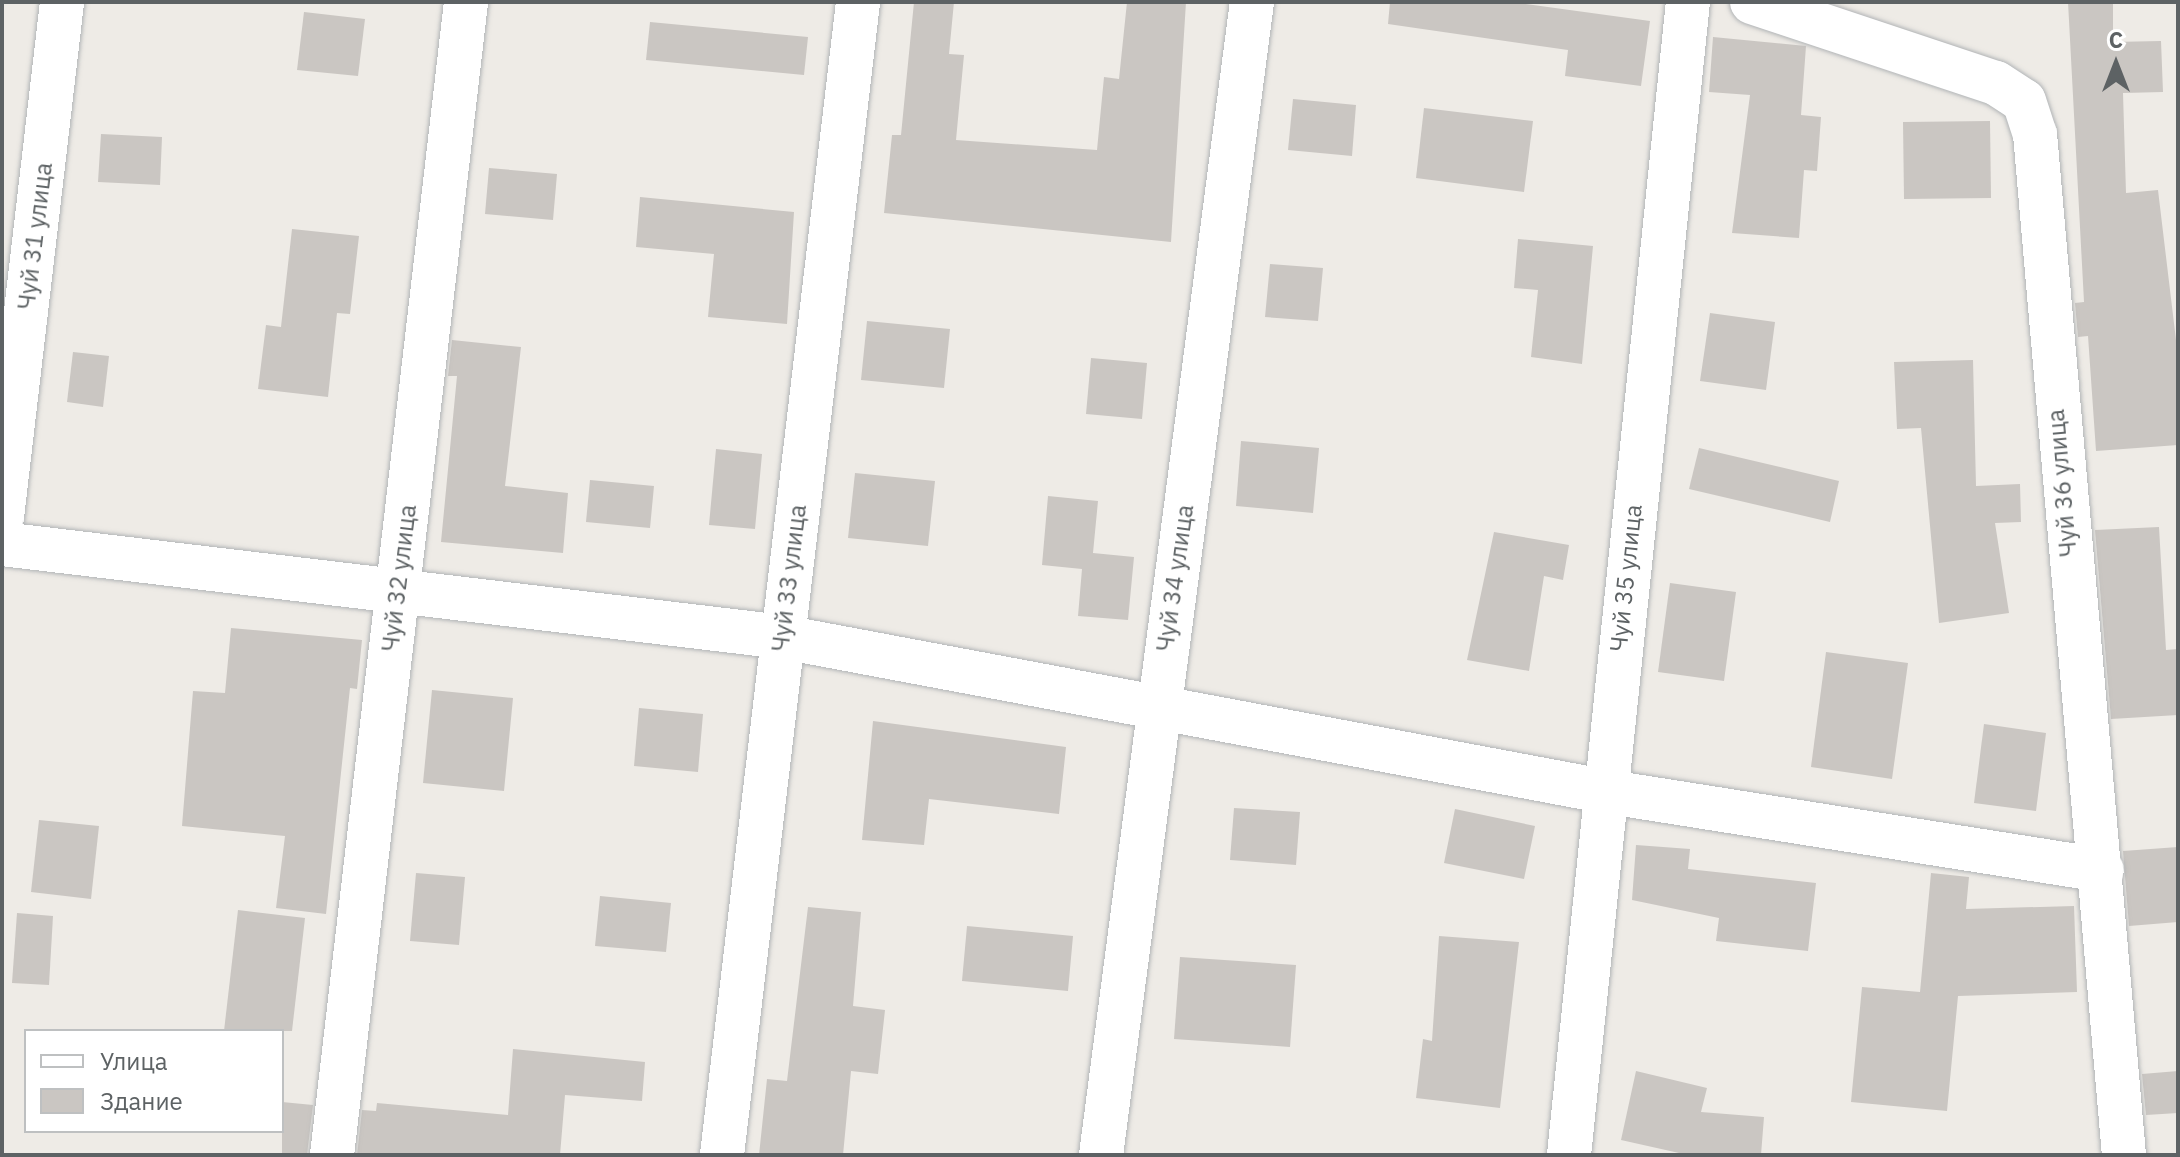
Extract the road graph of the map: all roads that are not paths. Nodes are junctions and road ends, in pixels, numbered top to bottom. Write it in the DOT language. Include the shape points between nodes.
graph roads {
  1 [pos="62,2"];
  2 [pos="466,2"];
  3 [pos="858,2"];
  4 [pos="1252,2"];
  5 [pos="1688,2"];
  6 [pos="1752,2"];
  7 [pos="2,517"];
  8 [pos="2,544"];
  9 [pos="397,591"];
  10 [pos="783,637"];
  11 [pos="1157,707"];
  12 [pos="1603,791"];
  13 [pos="2102,870"];
  14 [pos="332,1155"];
  15 [pos="722,1155"];
  16 [pos="1101,1155"];
  17 [pos="1569,1155"];
  18 [pos="2124,1155"];
  1 -- 7 [label="street, Чуй 31 улица"];
  2 -- 9 [label="street, Чуй 32 улица"];
  3 -- 10 [label="street, Чуй 33 улица"];
  4 -- 11 [label="street, Чуй 34 улица"];
  5 -- 12 [label="street, Чуй 35 улица"];
  6 -- 13 [label="street, Чуй 36 улица" via="1996,83 2024,101 2035,134 2060,467"];
  8 -- 9 [label="street"];
  9 -- 10 [label="street"];
  9 -- 14 [label="street, Чуй 32 улица"];
  10 -- 11 [label="street"];
  10 -- 15 [label="street, Чуй 33 улица"];
  11 -- 12 [label="street"];
  11 -- 16 [label="street, Чуй 34 улица"];
  12 -- 13 [label="street"];
  12 -- 17 [label="street, Чуй 35 улица"];
  13 -- 18 [label="street, Чуй 36 улица"];
}
